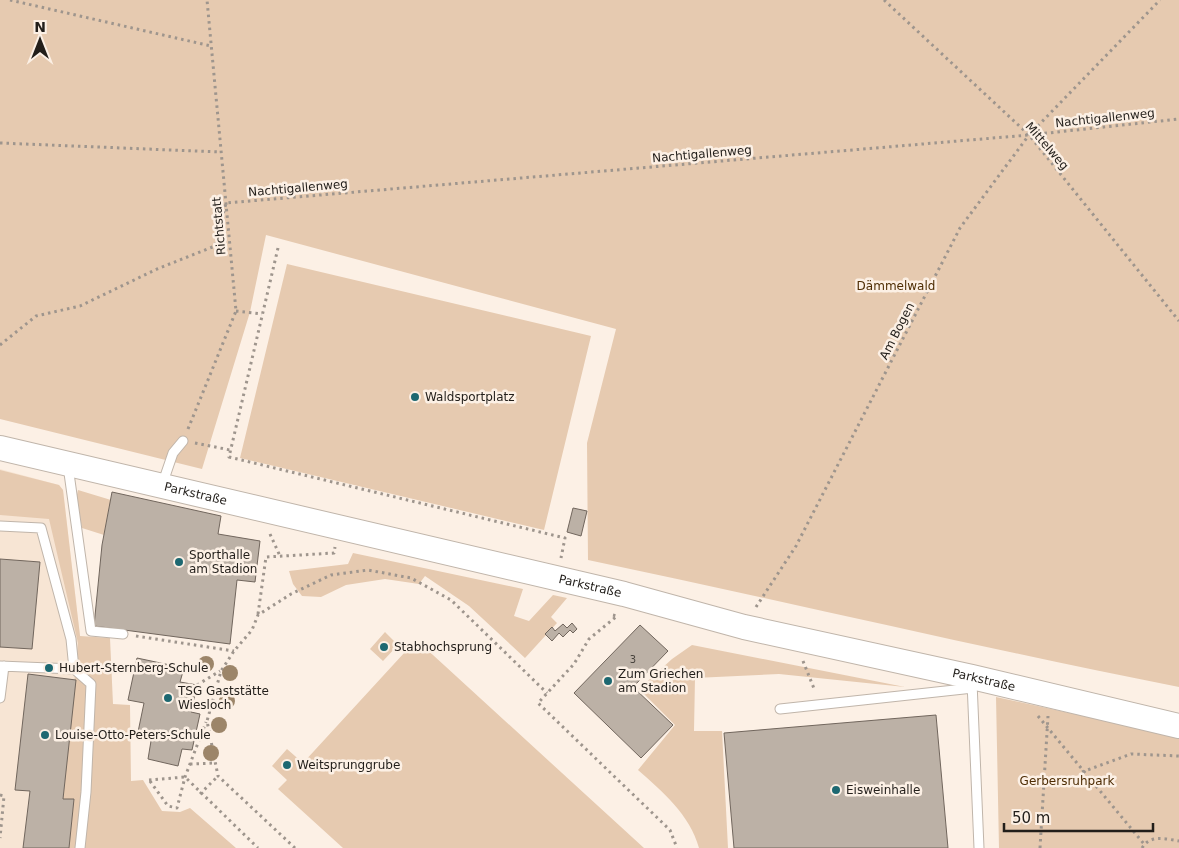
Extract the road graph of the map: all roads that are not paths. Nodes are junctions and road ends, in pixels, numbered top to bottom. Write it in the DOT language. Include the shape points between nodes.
graph roads {
  1 [pos="183,441"];
  2 [pos="0,448"];
  3 [pos="67,463"];
  4 [pos="162,486"];
  5 [pos="0,526"];
  6 [pos="123,634"];
  7 [pos="2,666"];
  8 [pos="74,669"];
  9 [pos="972,683"];
  10 [pos="0,698"];
  11 [pos="780,709"];
  12 [pos="1179,726"];
  13 [pos="80,848"];
  14 [pos="980,848"];
  1 -- 4 [label="lane" via="173,452"];
  2 -- 3 [label="street, Parkstraße"];
  3 -- 4 [label="street, Parkstraße"];
  3 -- 6 [label="lane" via="91,630"];
  4 -- 9 [label="street, Parkstraße" via="624,594"];
  5 -- 8 [label="lane" via="41,528 71,639"];
  7 -- 8 [label="lane"];
  7 -- 10 [label="lane"];
  8 -- 13 [label="lane" via="91,684"];
  9 -- 11 [label="lane"];
  9 -- 12 [label="street, Parkstraße" via="1052,696"];
  9 -- 14 [label="lane"];
}
